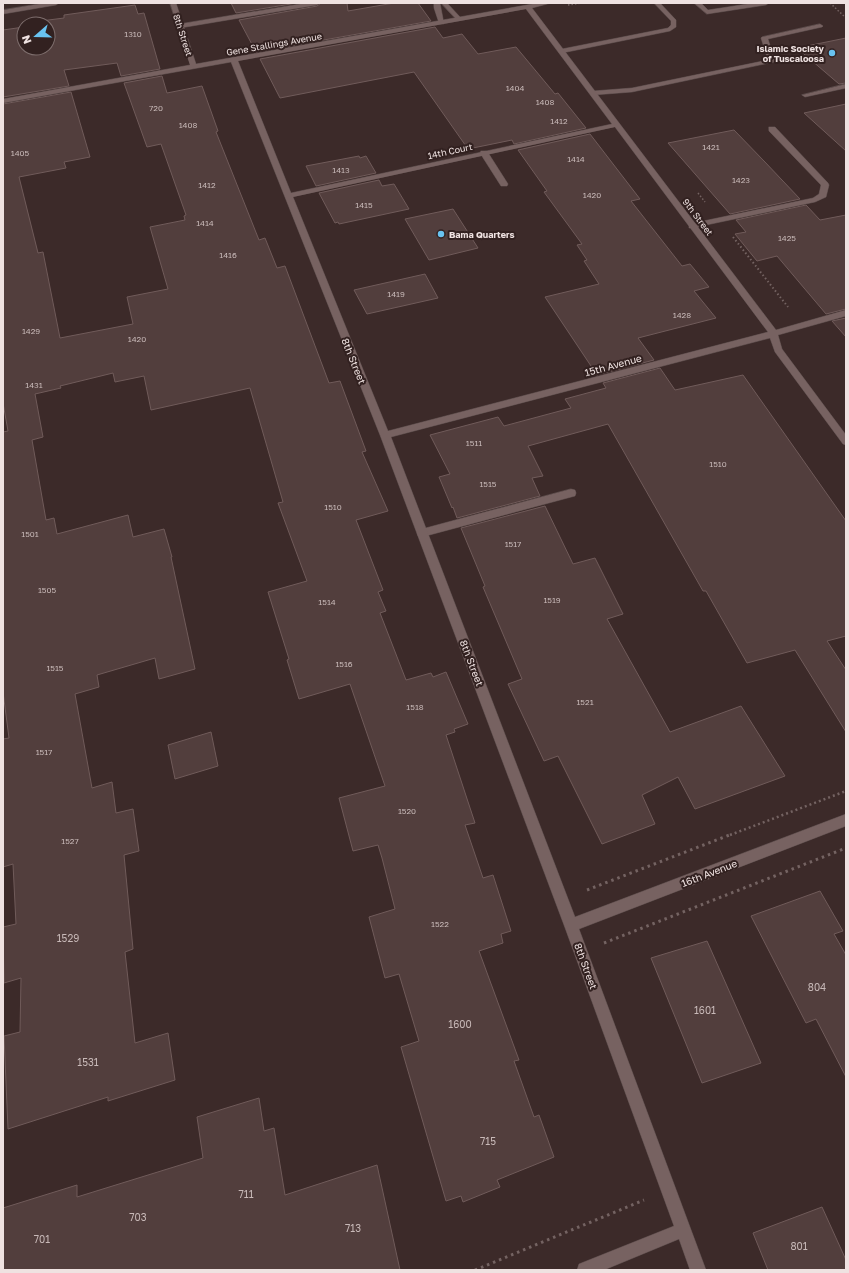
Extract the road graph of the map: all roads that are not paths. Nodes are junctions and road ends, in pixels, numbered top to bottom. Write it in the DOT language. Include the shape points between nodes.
graph roads {
  1 [pos="56,3"];
  2 [pos="173,3"];
  3 [pos="317,3"];
  4 [pos="437,3"];
  5 [pos="444,3"];
  6 [pos="548,3"];
  7 [pos="657,3"];
  8 [pos="697,3"];
  9 [pos="766,3"];
  10 [pos="528,7"];
  11 [pos="3,12"];
  12 [pos="459,20"];
  13 [pos="442,22"];
  14 [pos="180,26"];
  15 [pos="820,26"];
  16 [pos="562,51"];
  17 [pos="234,60"];
  18 [pos="194,68"];
  19 [pos="846,86"];
  20 [pos="593,93"];
  21 [pos="805,95"];
  22 [pos="3,101"];
  23 [pos="616,125"];
  24 [pos="772,129"];
  25 [pos="484,153"];
  26 [pos="504,184"];
  27 [pos="289,196"];
  28 [pos="692,226"];
  29 [pos="846,313"];
  30 [pos="773,333"];
  31 [pos="385,435"];
  32 [pos="846,442"];
  33 [pos="572,493"];
  34 [pos="422,533"];
  35 [pos="846,820"];
  36 [pos="571,925"];
  37 [pos="683,1230"];
  38 [pos="585,1270"];
  39 [pos="698,1270"];
  1 -- 11 [label="street"];
  2 -- 14 [label="street, 8th Street"];
  3 -- 14 [label="street"];
  4 -- 13 [label="street"];
  5 -- 12 [label="street"];
  6 -- 10 [label="street, Gene Stallings Avenue"];
  7 -- 16 [label="street" via="674,21 674,26 670,29"];
  8 -- 9 [label="street" via="707,12"];
  10 -- 12 [label="street, Gene Stallings Avenue"];
  10 -- 16 [label="street, 9th Street"];
  12 -- 13 [label="street, Gene Stallings Avenue"];
  13 -- 17 [label="street, Gene Stallings Avenue"];
  14 -- 18 [label="street, 8th Street"];
  15 -- 20 [label="street" via="764,38 772,61 632,90"];
  16 -- 20 [label="street, 9th Street"];
  17 -- 18 [label="street, Gene Stallings Avenue"];
  17 -- 27 [label="street, 8th Street"];
  18 -- 22 [label="street, Gene Stallings Avenue"];
  19 -- 21 [label="street"];
  20 -- 23 [label="street, 9th Street"];
  23 -- 25 [label="street, 14th Court"];
  23 -- 28 [label="street, 9th Street"];
  24 -- 28 [label="street" via="825,185 823,195 815,200"];
  25 -- 26 [label="street"];
  25 -- 27 [label="street, 14th Court"];
  27 -- 31 [label="street, 8th Street"];
  28 -- 30 [label="street, 9th Street"];
  29 -- 30 [label="street, 15th Avenue"];
  30 -- 31 [label="street, 15th Avenue"];
  30 -- 32 [label="street, 9th Street" via="778,350"];
  31 -- 34 [label="street, 8th Street"];
  33 -- 34 [label="street"];
  34 -- 36 [label="street, 8th Street"];
  35 -- 36 [label="street, 16th Avenue"];
  36 -- 37 [label="street, 8th Street"];
  37 -- 38 [label="street"];
  37 -- 39 [label="street, 8th Street"];
}
